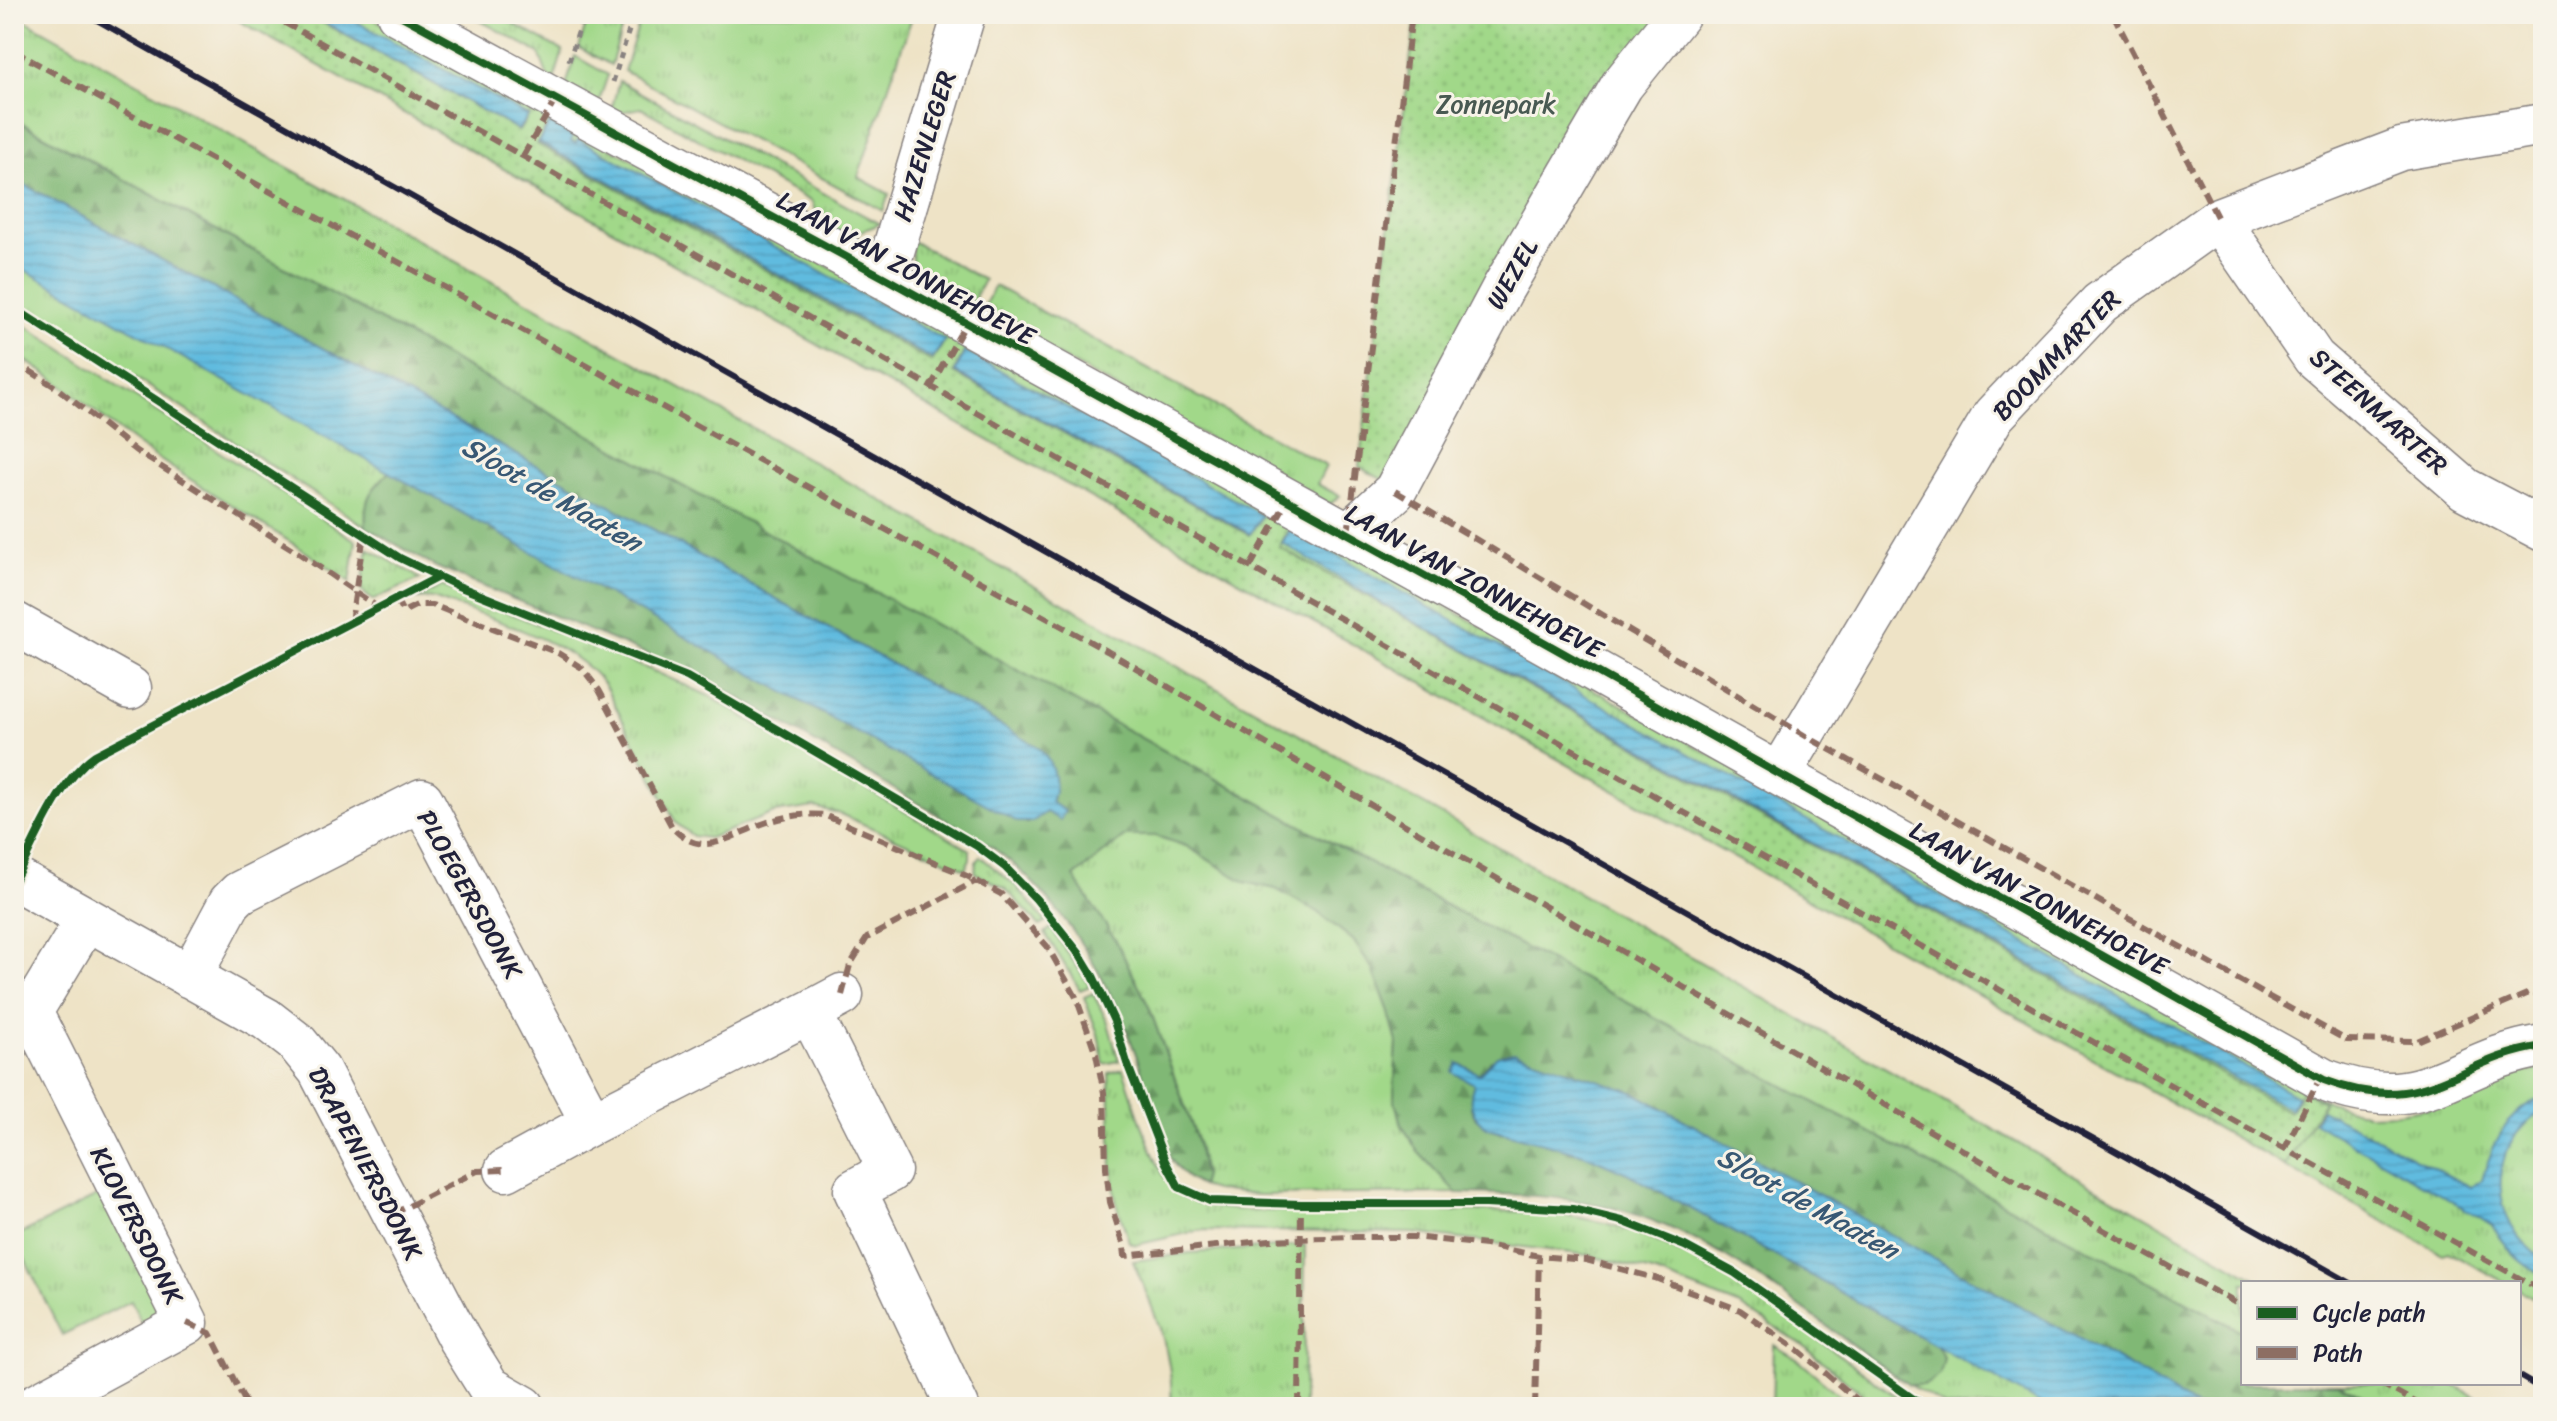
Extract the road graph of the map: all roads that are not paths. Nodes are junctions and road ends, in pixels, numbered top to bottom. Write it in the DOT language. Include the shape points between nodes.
graph roads {
  1 [pos="398,14"];
  2 [pos="964,14"];
  3 [pos="1679,14"];
  4 [pos="2543,125"];
  5 [pos="2218,219"];
  6 [pos="885,278"];
  7 [pos="2543,530"];
  8 [pos="1348,534"];
  9 [pos="14,623"];
  10 [pos="130,688"];
  11 [pos="1780,774"];
  12 [pos="14,878"];
  13 [pos="87,919"];
  14 [pos="190,977"];
  15 [pos="22,1017"];
  16 [pos="2543,1046"];
  17 [pos="592,1123"];
  18 [pos="506,1170"];
  19 [pos="496,1399"];
  20 [pos="32,1407"];
  21 [pos="958,1407"];
  1 -- 6 [label="street, LAAN VAN ZONNEHOEVE"];
  2 -- 6 [label="street, HAZENLEGER"];
  3 -- 8 [label="street, WEZEL" via="1614,98 1503,288 1395,491"];
  4 -- 5 [label="street, BOOMMARTER" via="2401,149"];
  5 -- 7 [label="street, STEENMARTER" via="2314,358 2465,489"];
  5 -- 11 [label="street, BOOMMARTER" via="2100,303 1994,415"];
  6 -- 8 [label="street, LAAN VAN ZONNEHOEVE"];
  8 -- 11 [label="street, LAAN VAN ZONNEHOEVE"];
  9 -- 10 [label="street"];
  11 -- 16 [label="street, LAAN VAN ZONNEHOEVE" via="2348,1089 2389,1095 2413,1092 2499,1057"];
  12 -- 13 [label="street, DRAPENIERSDONK"];
  13 -- 14 [label="street, DRAPENIERSDONK"];
  13 -- 15 [label="street, KLOVERSDONK"];
  14 -- 17 [label="street, PLOEGERSDONK" via="239,893 422,800"];
  14 -- 19 [label="street, DRAPENIERSDONK" via="266,1019 297,1043 319,1070 459,1339"];
  15 -- 20 [label="street, KLOVERSDONK" via="187,1323"];
  17 -- 18 [label="street"];
  17 -- 21 [label="street" via="826,1003 890,1171 855,1190"];
}
